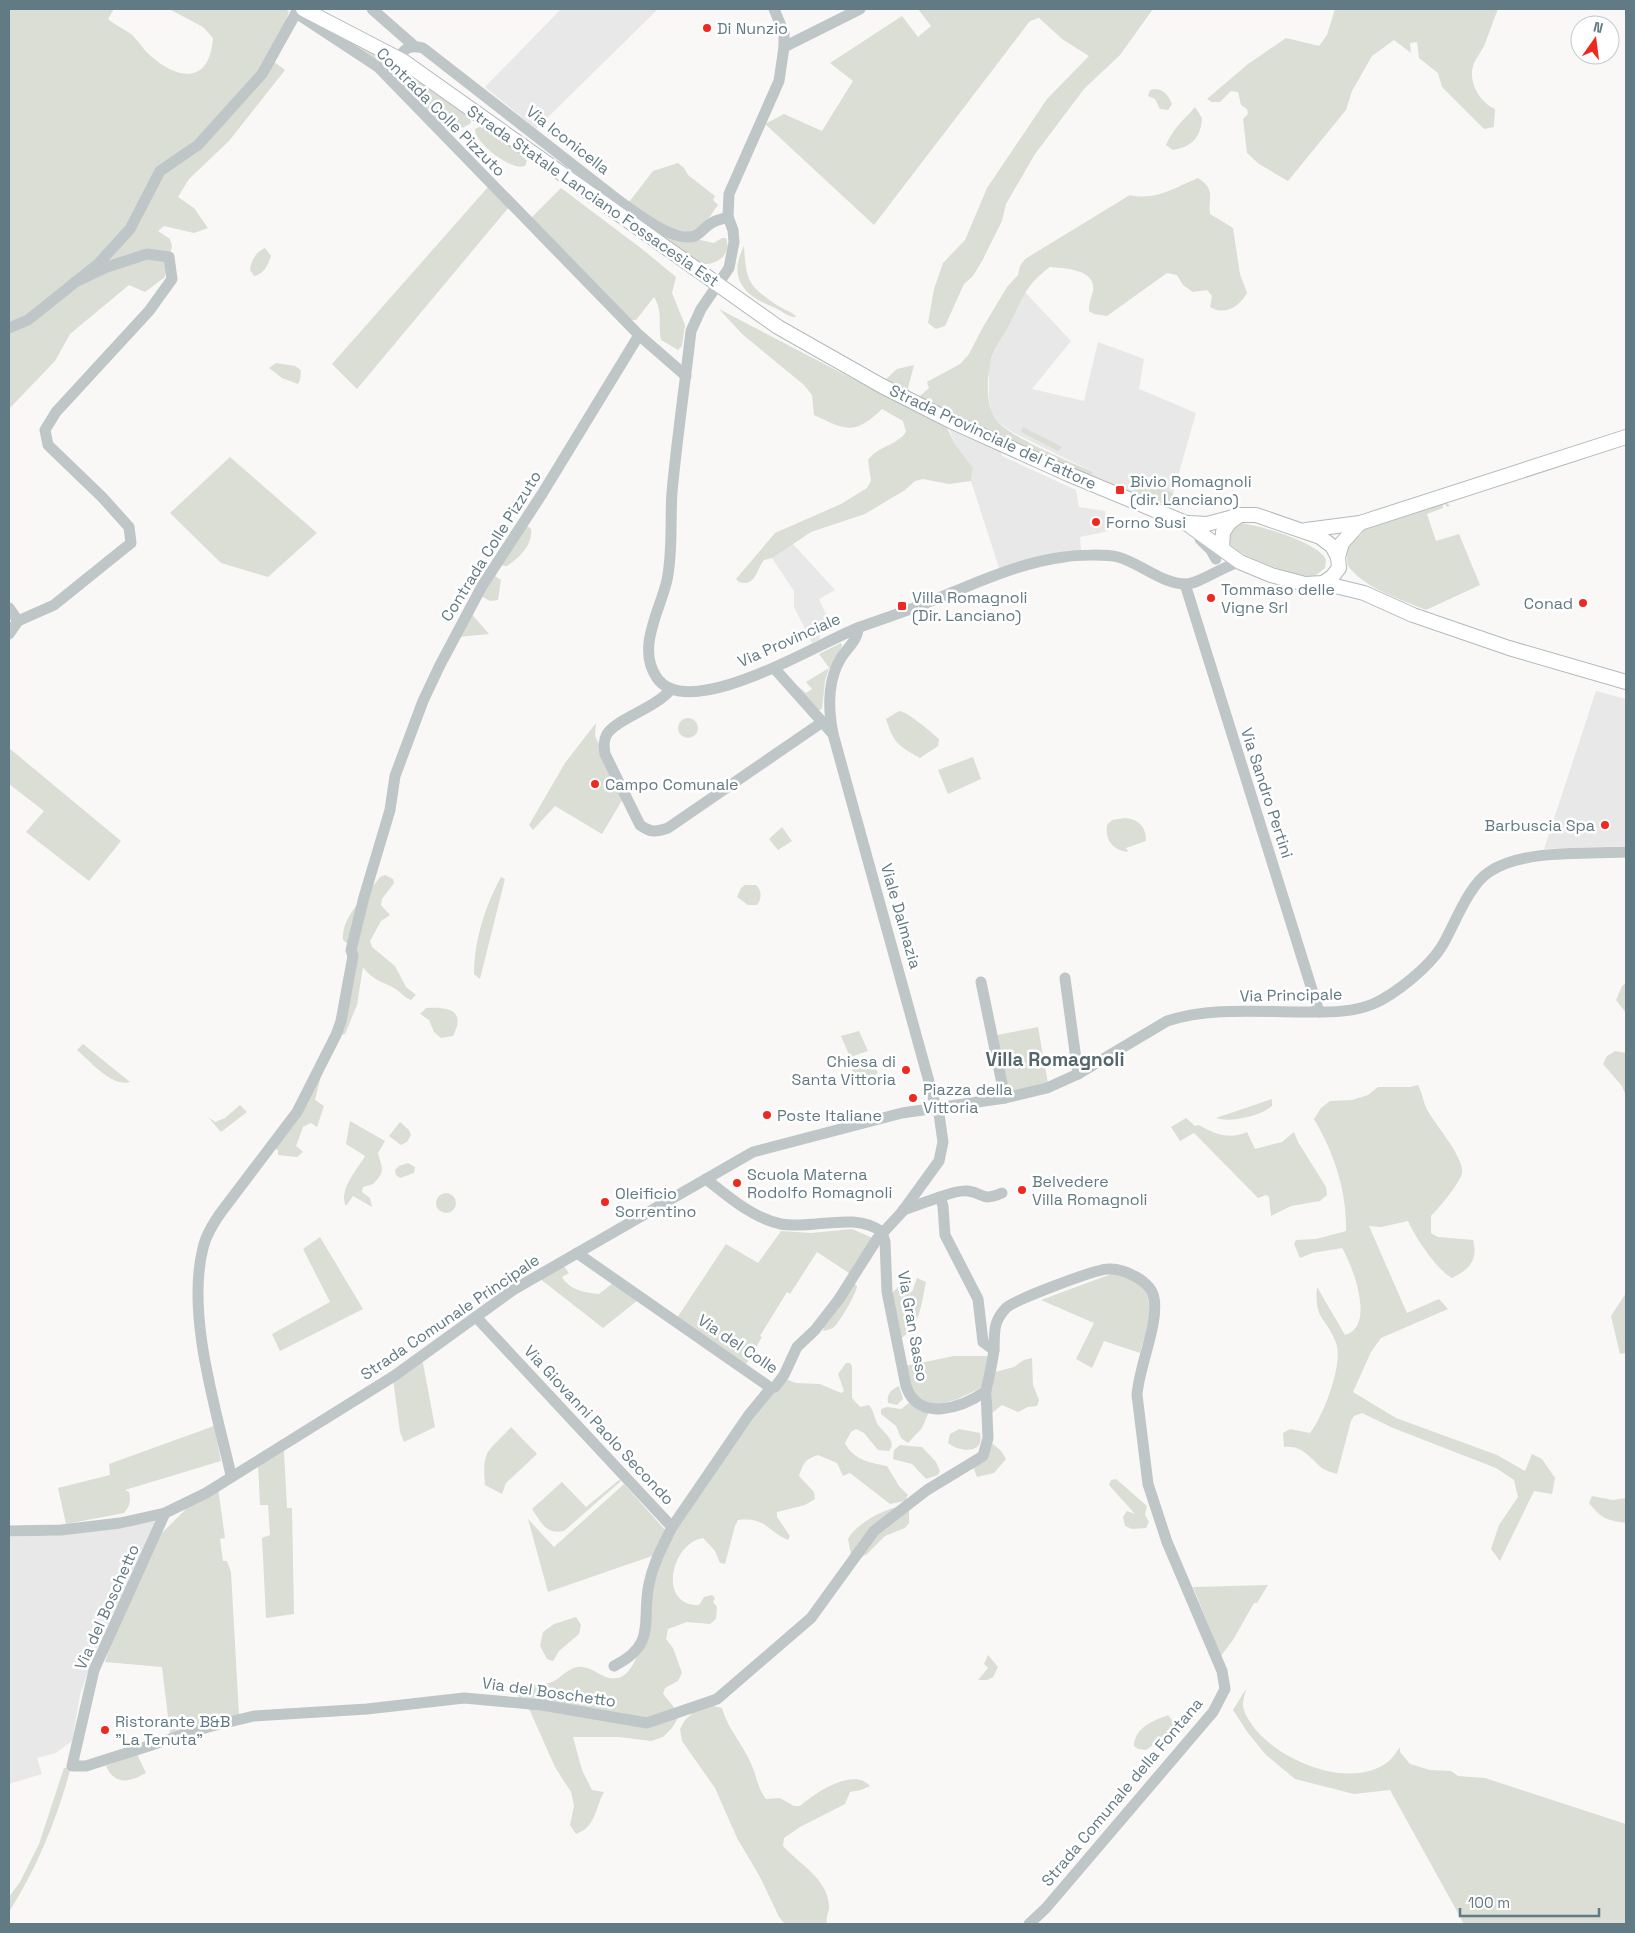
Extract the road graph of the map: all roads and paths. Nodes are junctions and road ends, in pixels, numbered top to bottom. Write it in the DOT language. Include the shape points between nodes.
graph roads {
  1 [pos="372,9"];
  2 [pos="774,9"];
  3 [pos="860,9"];
  4 [pos="299,10"];
  5 [pos="413,45"];
  6 [pos="784,47"];
  7 [pos="398,58"];
  8 [pos="728,217"];
  9 [pos="75,282"];
  10 [pos="719,284"];
  11 [pos="9,328"];
  12 [pos="639,335"];
  13 [pos="686,376"];
  14 [pos="882,386"];
  15 [pos="1626,437"];
  16 [pos="1240,515"];
  17 [pos="1171,516"];
  18 [pos="1186,523"];
  19 [pos="1360,523"];
  20 [pos="1301,530"];
  21 [pos="1219,553"];
  22 [pos="1240,562"];
  23 [pos="1338,562"];
  24 [pos="1208,574"];
  25 [pos="1323,583"];
  26 [pos="1185,584"];
  27 [pos="1364,593"];
  28 [pos="9,608"];
  29 [pos="18,621"];
  30 [pos="858,628"];
  31 [pos="9,634"];
  32 [pos="774,668"];
  33 [pos="1626,682"];
  34 [pos="670,689"];
  35 [pos="821,723"];
  36 [pos="833,734"];
  37 [pos="1626,852"];
  38 [pos="1065,978"];
  39 [pos="981,982"];
  40 [pos="1318,1012"];
  41 [pos="1078,1074"];
  42 [pos="1006,1098"];
  43 [pos="937,1107"];
  44 [pos="706,1179"];
  45 [pos="1002,1193"];
  46 [pos="940,1197"];
  47 [pos="903,1210"];
  48 [pos="882,1232"];
  49 [pos="577,1253"];
  50 [pos="476,1317"];
  51 [pos="994,1350"];
  52 [pos="771,1388"];
  53 [pos="986,1391"];
  54 [pos="231,1475"];
  55 [pos="165,1513"];
  56 [pos="672,1527"];
  57 [pos="9,1531"];
  58 [pos="614,1666"];
  59 [pos="1029,1924"];
  1 -- 5 [label="street, Via Iconicella"];
  2 -- 6 [label="street" via="784,33"];
  3 -- 6 [label="street"];
  4 -- 7 [label="main road, Strada Statale Lanciano Fossacesia Est"];
  4 -- 9 [label="street" via="262,74 198,145 160,171 130,229 98,264"];
  4 -- 12 [label="street, Contrada Colle Pizzuto" via="378,67"];
  5 -- 7 [label="street" via="405,48"];
  5 -- 8 [label="street, Via Iconicella" via="424,48 652,224 677,235 692,237 710,223"];
  6 -- 8 [label="street" via="779,81 729,194"];
  7 -- 10 [label="main road, Strada Statale Lanciano Fossacesia Est" via="672,254"];
  8 -- 10 [label="street" via="734,242 729,268"];
  9 -- 11 [label="street" via="28,320"];
  9 -- 29 [label="street" via="147,254 169,257 172,279 150,311 56,412 45,430 48,445 128,527 131,543 54,605"];
  10 -- 13 [label="street" via="701,309 691,331"];
  10 -- 14 [label="main road, Strada Statale Lanciano Fossacesia Est" via="778,327"];
  12 -- 13 [label="street"];
  12 -- 54 [label="street, Contrada Colle Pizzuto" via="482,586 423,701 395,776 390,810 351,950 353,956 336,1035 297,1112 212,1225 203,1247 198,1270 198,1296 204,1354"];
  13 -- 34 [label="street" via="672,497 667,579 649,641 648,658 658,680"];
  14 -- 17 [label="main road, Strada Provinciale del Fattore" via="1068,474"];
  15 -- 19 [label="main road"];
  16 -- 18 [label="main road, Strada Provinciale del Fattore" via="1206,524"];
  16 -- 20 [label="main road" via="1256,515"];
  16 -- 21 [label="main road" via="1223,532"];
  17 -- 18 [label="main road, Strada Provinciale del Fattore"];
  17 -- 21 [label="street"];
  18 -- 21 [label="main road, Strada Provinciale del Fattore"];
  19 -- 20 [label="main road"];
  19 -- 23 [label="main road" via="1342,542"];
  20 -- 23 [label="main road" via="1332,546"];
  21 -- 22 [label="main road, Strada Provinciale del Fattore"];
  21 -- 24 [label="street"];
  22 -- 24 [label="street"];
  22 -- 25 [label="main road, Strada Provinciale del Fattore" via="1288,580 1305,584"];
  23 -- 25 [label="main road" via="1332,577"];
  23 -- 27 [label="main road" via="1349,580"];
  24 -- 26 [label="street"];
  25 -- 27 [label="main road"];
  26 -- 30 [label="street, Via Provinciale" via="1116,557 1064,556 975,582"];
  26 -- 40 [label="street, Via Sandro Pertini"];
  27 -- 33 [label="main road" via="1455,630"];
  28 -- 29 [label="street"];
  29 -- 31 [label="street"];
  30 -- 32 [label="street, Via Provinciale"];
  30 -- 36 [label="street, Viale Dalmazia" via="832,681 829,706"];
  32 -- 34 [label="street, Via Provinciale" via="704,690"];
  32 -- 35 [label="street"];
  34 -- 35 [label="street" via="658,701 611,729 604,745 640,825 648,831 668,828"];
  35 -- 36 [label="street"];
  36 -- 43 [label="street, Viale Dalmazia"];
  37 -- 40 [label="street, Via Principale" via="1522,858 1488,872 1474,889 1437,953 1405,984 1358,1009"];
  38 -- 41 [label="street"];
  39 -- 42 [label="street"];
  40 -- 41 [label="street, Via Principale" via="1219,1011 1180,1017 1134,1039"];
  41 -- 42 [label="street, Via Principale" via="1047,1088"];
  42 -- 43 [label="street, Via Principale"];
  43 -- 44 [label="street, Strada Comunale Principale" via="843,1127 753,1152"];
  43 -- 47 [label="street, Viale Dalmazia" via="943,1142 939,1161"];
  44 -- 48 [label="street" via="748,1210 780,1224 850,1222 871,1225"];
  44 -- 49 [label="street, Strada Comunale Principale"];
  45 -- 46 [label="street" via="987,1197 960,1191"];
  46 -- 47 [label="street"];
  46 -- 51 [label="street" via="945,1235 978,1299 983,1342"];
  47 -- 48 [label="street, Via del Colle"];
  48 -- 52 [label="street, Via del Colle" via="839,1299 797,1347 784,1375"];
  48 -- 53 [label="street, Via Gran Sasso" via="887,1292 910,1397 917,1404 937,1409 956,1407"];
  49 -- 50 [label="street, Strada Comunale Principale" via="513,1290"];
  49 -- 52 [label="street, Via del Colle"];
  50 -- 54 [label="street, Strada Comunale Principale" via="394,1376"];
  50 -- 56 [label="street, Via Giovanni Paolo Secondo"];
  51 -- 53 [label="street"];
  51 -- 59 [label="street, Strada Comunale della Fontana" via="993,1332 1007,1307 1021,1299 1108,1269 1134,1275 1154,1296 1153,1322 1137,1395 1148,1484 1168,1542 1222,1670 1225,1689 1212,1712"];
  52 -- 56 [label="street"];
  53 -- 55 [label="street, Via del Boschetto" via="988,1438 983,1456 927,1490 874,1531 811,1618 717,1699 647,1723 542,1704 464,1698 367,1709 254,1716 208,1727 86,1766 72,1766 94,1670"];
  54 -- 55 [label="street, Strada Comunale Principale" via="206,1493"];
  55 -- 57 [label="street, Strada Comunale Principale" via="120,1523 61,1530"];
  56 -- 58 [label="street, Via Giovanni Paolo Secondo" via="654,1564 646,1596 647,1628 642,1640 624,1661"];
}
